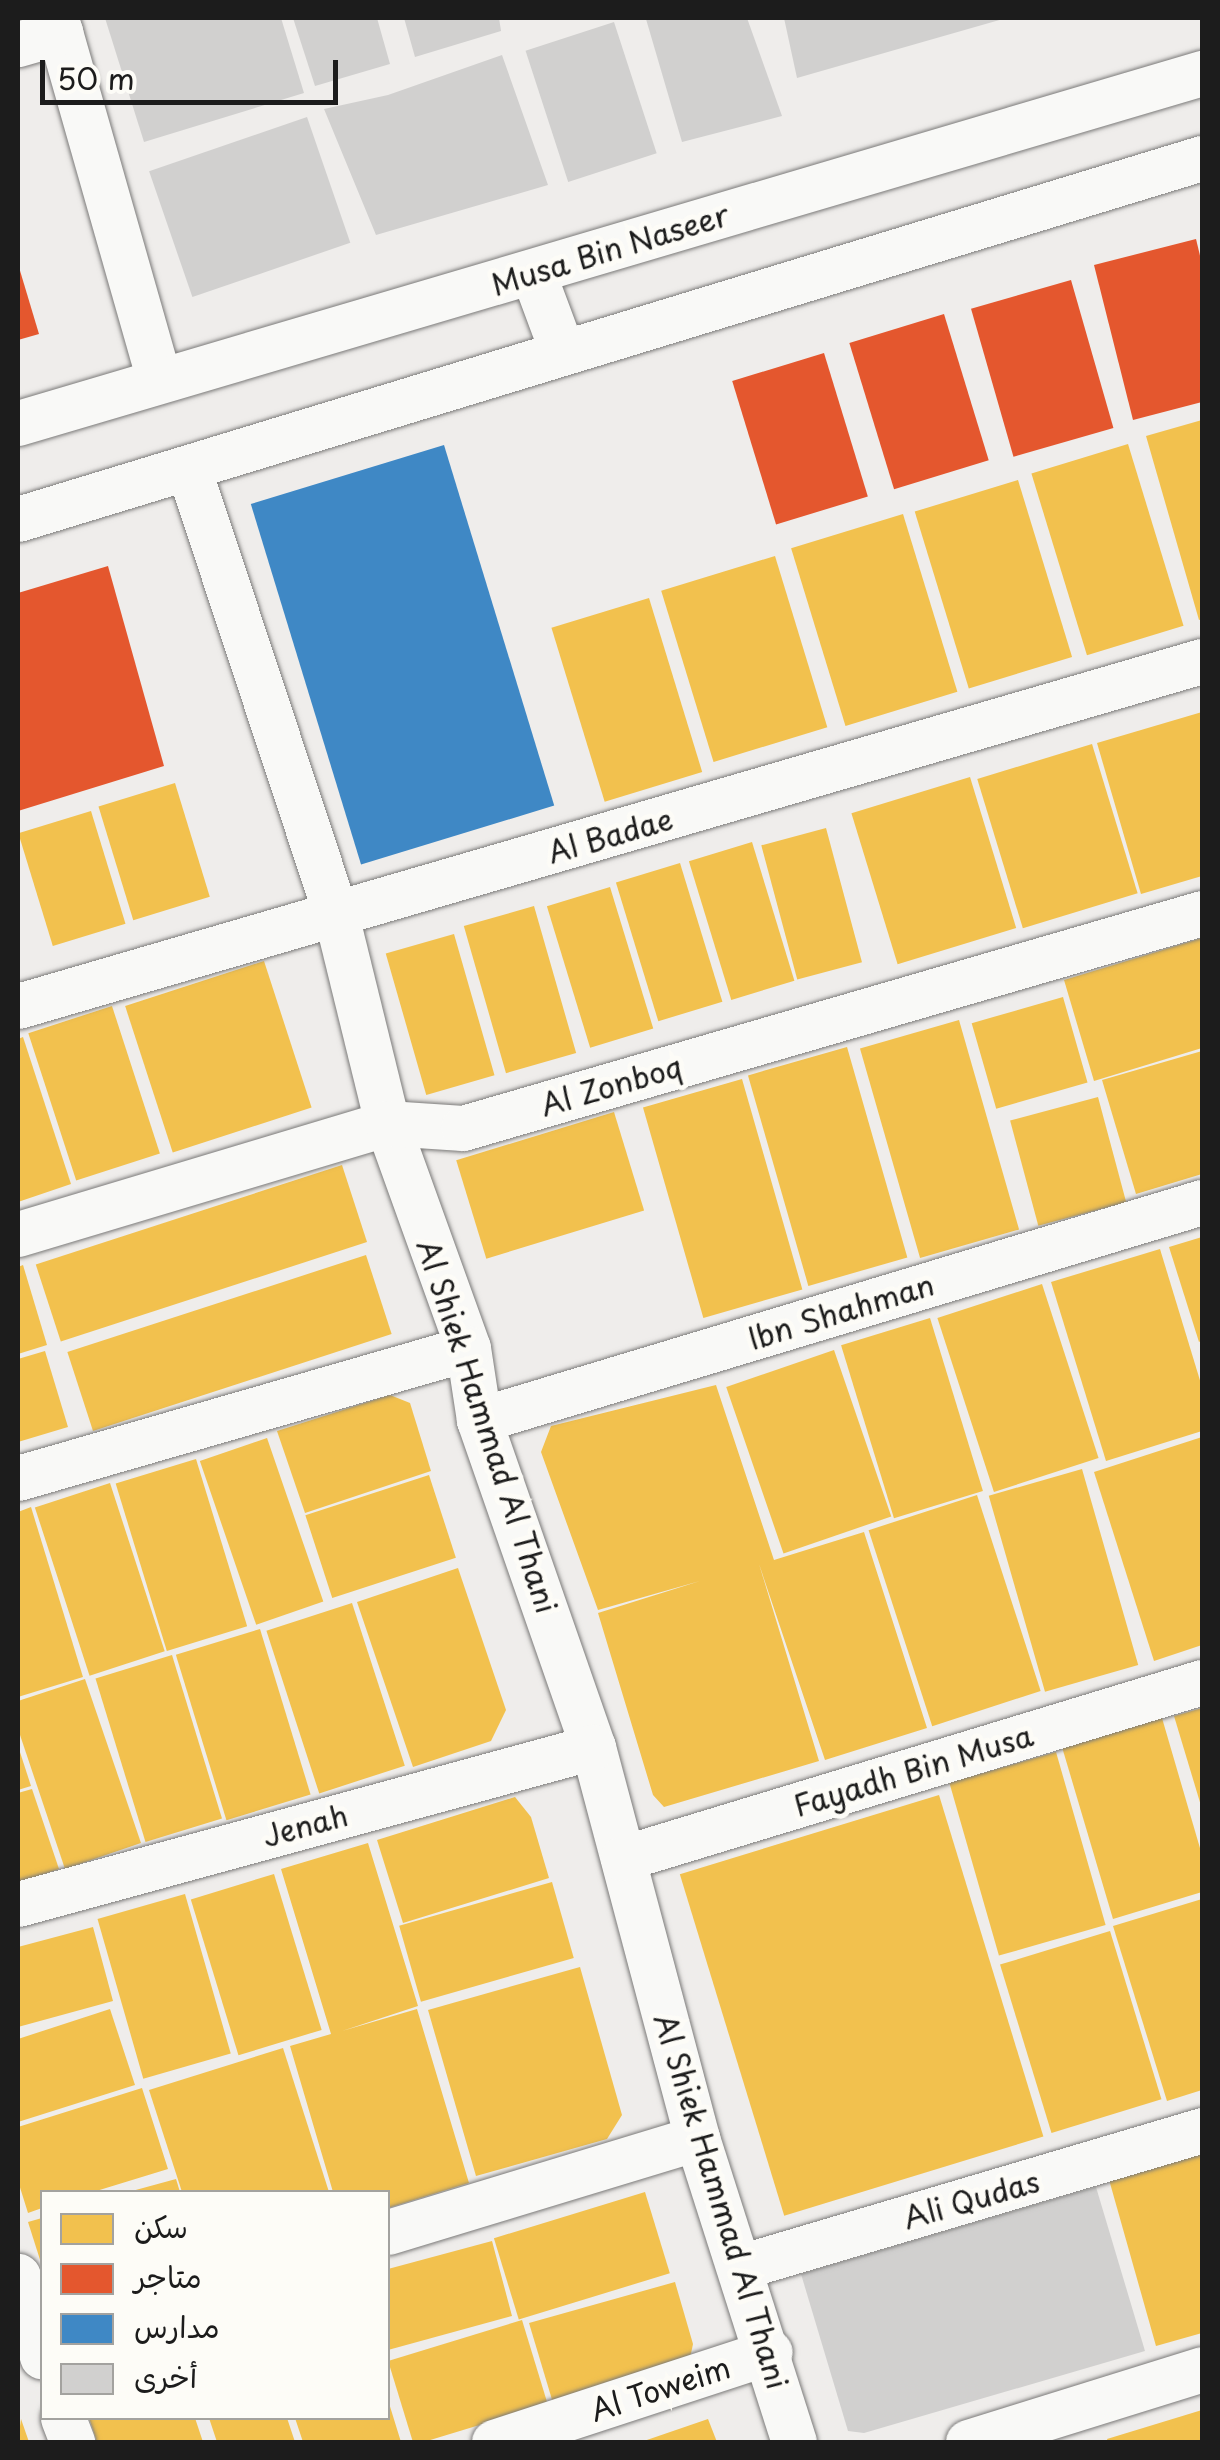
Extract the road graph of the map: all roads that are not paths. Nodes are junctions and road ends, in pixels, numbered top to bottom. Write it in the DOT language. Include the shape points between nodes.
graph roads {
  1 [pos="58,25"];
  2 [pos="18,44"];
  3 [pos="1202,73"];
  4 [pos="1202,158"];
  5 [pos="533,273"];
  6 [pos="562,352"];
  7 [pos="159,378"];
  8 [pos="18,424"];
  9 [pos="189,470"];
  10 [pos="18,518"];
  11 [pos="1202,661"];
  12 [pos="1202,913"];
  13 [pos="336,916"];
  14 [pos="18,1006"];
  15 [pos="386,1123"];
  16 [pos="1202,1202"];
  17 [pos="18,1234"];
  18 [pos="468,1348"];
  19 [pos="479,1420"];
  20 [pos="18,1478"];
  21 [pos="1202,1682"];
  22 [pos="593,1746"];
  23 [pos="623,1858"];
  24 [pos="18,1904"];
  25 [pos="1202,2130"];
  26 [pos="696,2138"];
  27 [pos="390,2231"];
  28 [pos="740,2267"];
  29 [pos="18,2276"];
  30 [pos="40,2343"];
  31 [pos="770,2352"];
  32 [pos="1202,2369"];
  33 [pos="494,2442"];
  34 [pos="794,2442"];
  35 [pos="968,2442"];
  1 -- 2 [label="street"];
  1 -- 7 [label="street"];
  3 -- 5 [label="street, Musa Bin Naseer"];
  4 -- 6 [label="street"];
  5 -- 6 [label="street"];
  5 -- 7 [label="street, Musa Bin Naseer"];
  6 -- 9 [label="street"];
  7 -- 8 [label="street, Musa Bin Naseer"];
  9 -- 10 [label="street"];
  9 -- 13 [label="street, Al Shiek Hammad Al Thani"];
  11 -- 13 [label="street, Al Badae"];
  12 -- 15 [label="street, Al Zonboq" via="463,1128"];
  13 -- 14 [label="street, Al Badae"];
  13 -- 15 [label="street, Al Shiek Hammad Al Thani"];
  15 -- 17 [label="street, Al Zonboq"];
  15 -- 18 [label="street, Al Shiek Hammad Al Thani"];
  16 -- 19 [label="street, Ibn Shahman"];
  18 -- 19 [label="street, Al Shiek Hammad Al Thani"];
  18 -- 20 [label="street"];
  19 -- 22 [label="street, Al Shiek Hammad Al Thani"];
  21 -- 23 [label="street, Fayadh Bin Musa"];
  22 -- 23 [label="street, Al Shiek Hammad Al Thani"];
  22 -- 24 [label="street, Jenah"];
  23 -- 26 [label="street, Al Shiek Hammad Al Thani"];
  25 -- 28 [label="street, Ali Qudas"];
  26 -- 27 [label="street"];
  26 -- 28 [label="street, Al Shiek Hammad Al Thani"];
  28 -- 31 [label="street, Al Shiek Hammad Al Thani"];
  29 -- 30 [label="street"];
  31 -- 33 [label="street, Al Toweim"];
  31 -- 34 [label="street, Al Shiek Hammad Al Thani"];
  32 -- 35 [label="street"];
}
